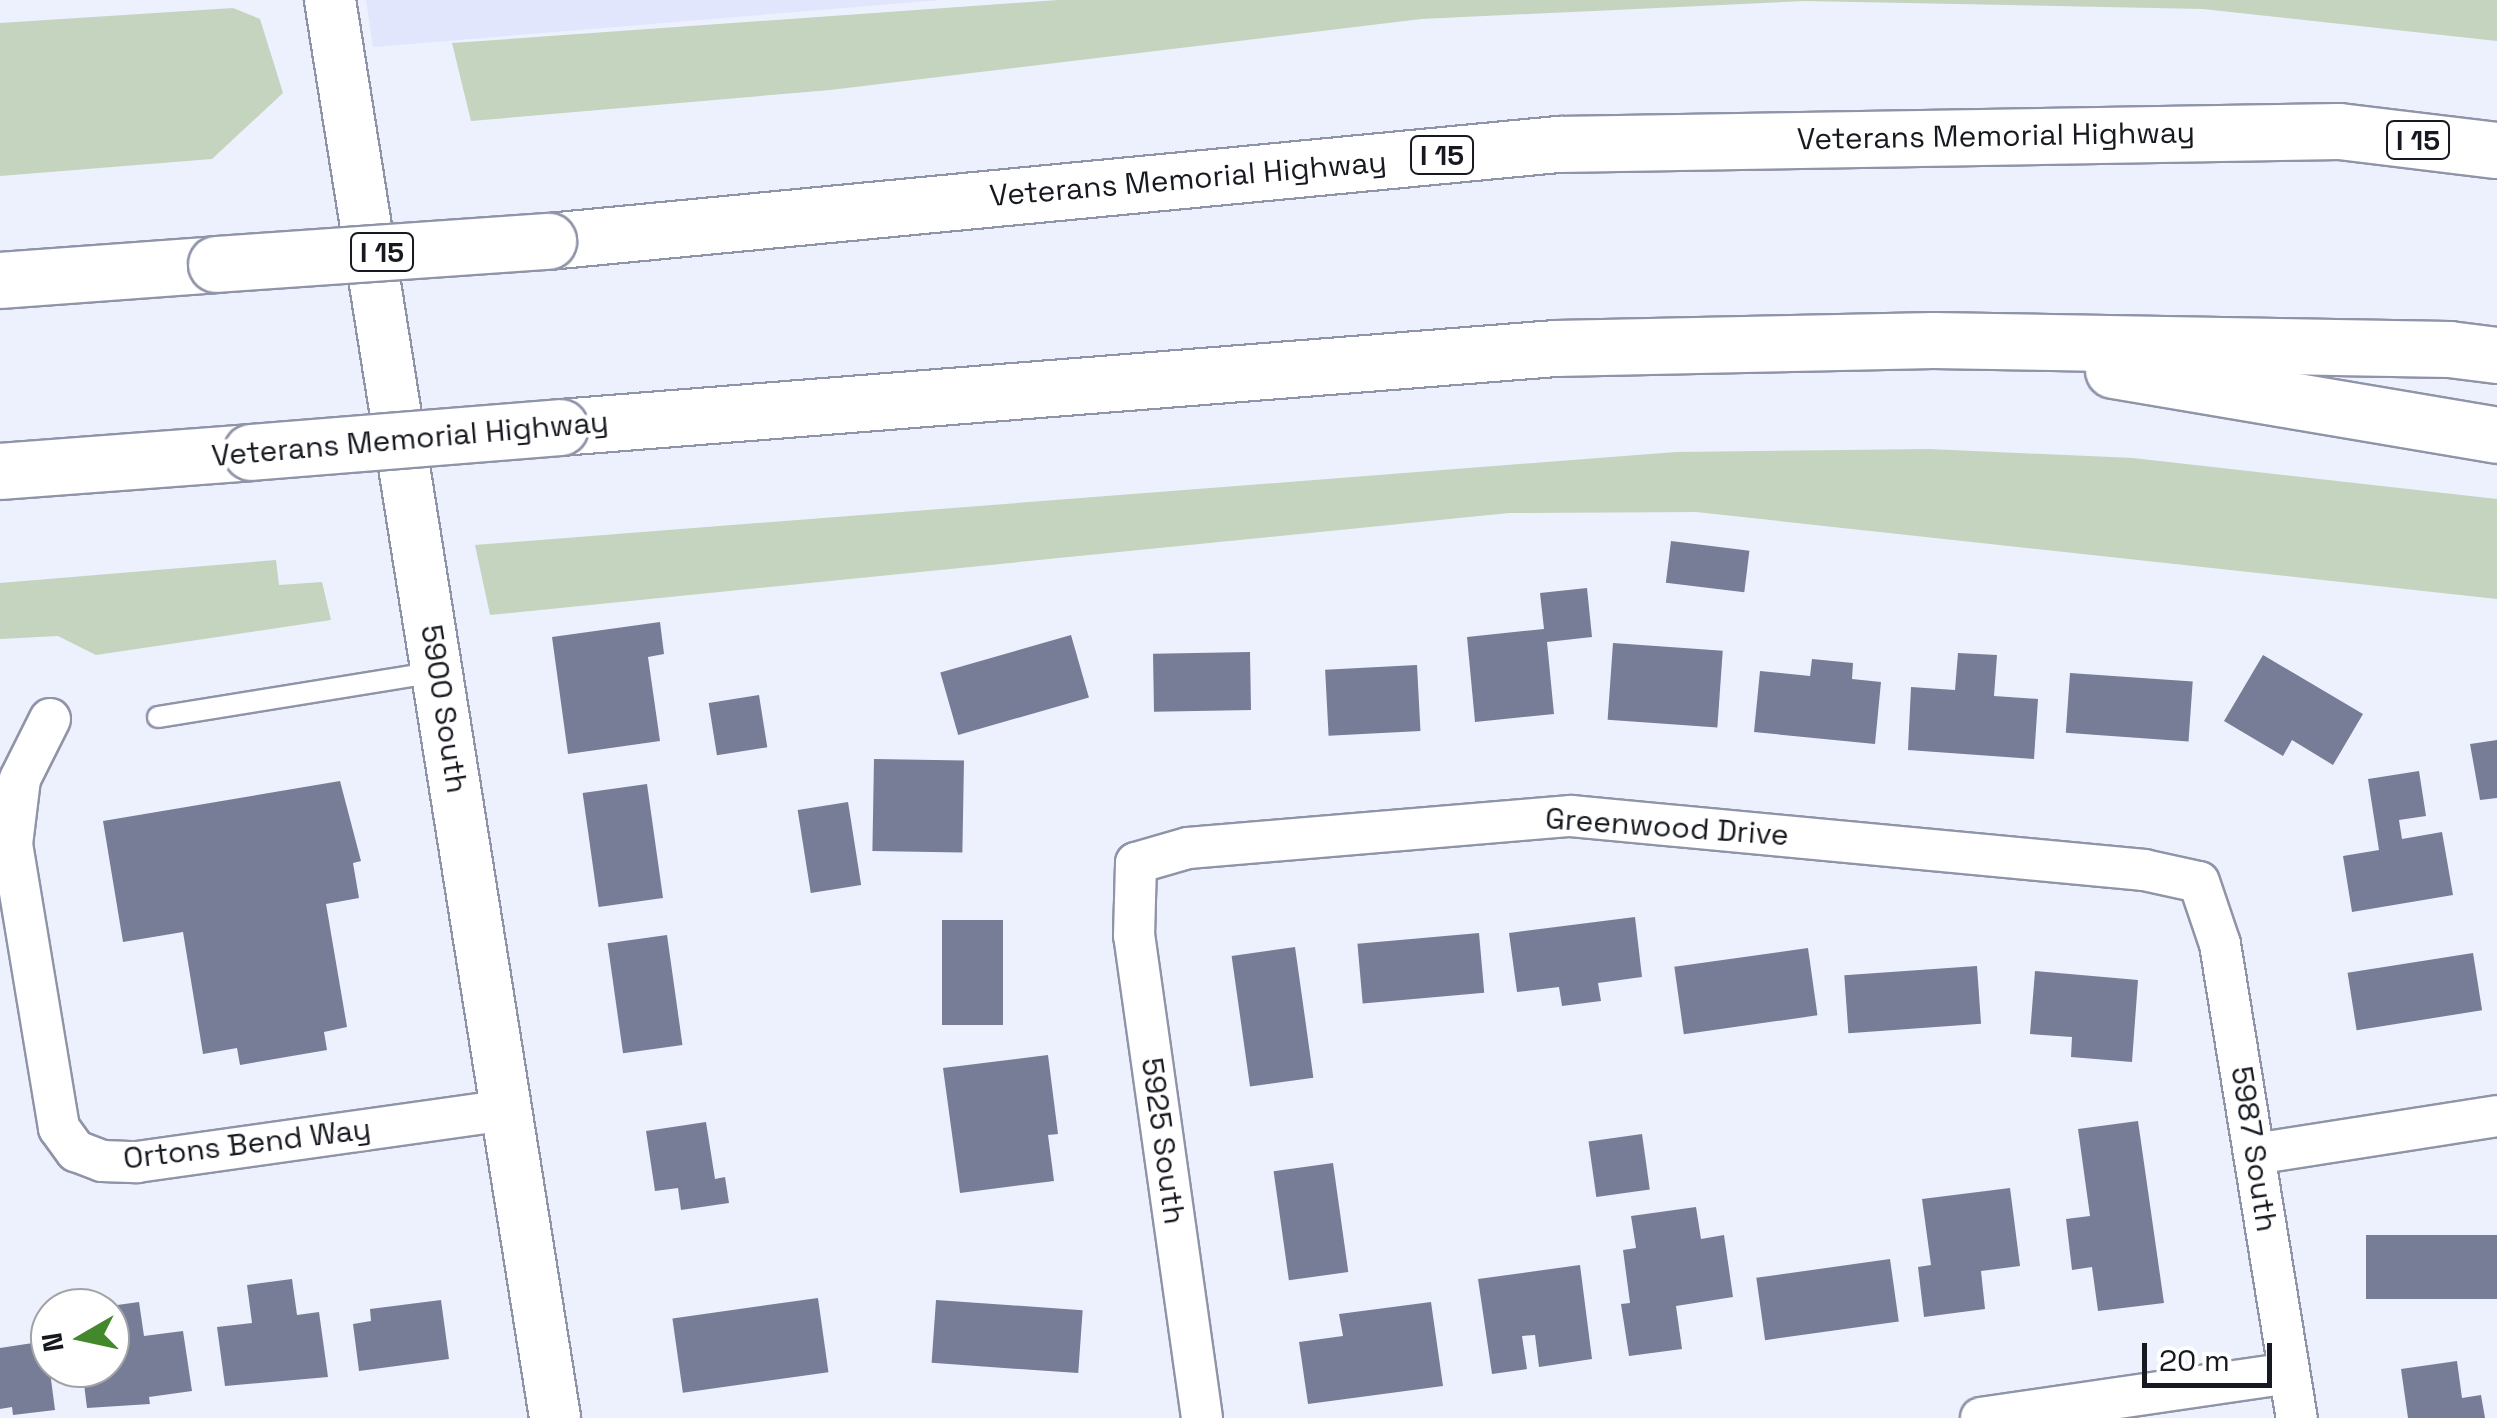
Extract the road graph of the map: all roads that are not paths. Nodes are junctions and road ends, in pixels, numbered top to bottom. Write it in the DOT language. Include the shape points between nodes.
graph roads {
  1 [pos="330,0"];
  2 [pos="2497,126"];
  3 [pos="2339,131"];
  4 [pos="2497,150"];
  5 [pos="0,280"];
  6 [pos="1932,340"];
  7 [pos="2497,356"];
  8 [pos="2497,434"];
  9 [pos="0,472"];
  10 [pos="438,672"];
  11 [pos="158,716"];
  12 [pos="50,719"];
  13 [pos="1136,863"];
  14 [pos="2199,882"];
  15 [pos="508,1110"];
  16 [pos="2497,1116"];
  17 [pos="2255,1154"];
  18 [pos="2289,1373"];
  19 [pos="555,1418"];
  20 [pos="1202,1418"];
  21 [pos="1981,1418"];
  22 [pos="2298,1418"];
  1 -- 10 [label="street, 5900 South"];
  2 -- 3 [label="highway"];
  3 -- 4 [label="highway, Veterans Memorial Highway / I 15"];
  3 -- 5 [label="highway, Veterans Memorial Highway / I 15, bridge" via="1558,144 548,241"];
  6 -- 7 [label="highway, Veterans Memorial Highway" via="2448,349"];
  6 -- 8 [label="highway"];
  6 -- 9 [label="highway, Veterans Memorial Highway, bridge" via="1555,348"];
  10 -- 11 [label="lane"];
  10 -- 15 [label="street, 5900 South"];
  12 -- 15 [label="street, Ortons Bend Way" via="20,779 12,844 59,1128 76,1151 102,1161 136,1162"];
  13 -- 14 [label="street, Greenwood Drive" via="1218,845 1572,816 2144,870"];
  13 -- 20 [label="street, 5925 South" via="1134,936"];
  14 -- 17 [label="street, 5987 South" via="2218,933"];
  15 -- 19 [label="street, 5900 South"];
  16 -- 17 [label="street"];
  17 -- 18 [label="street, 5987 South"];
  18 -- 21 [label="street"];
  18 -- 22 [label="street, 5987 South"];
}
